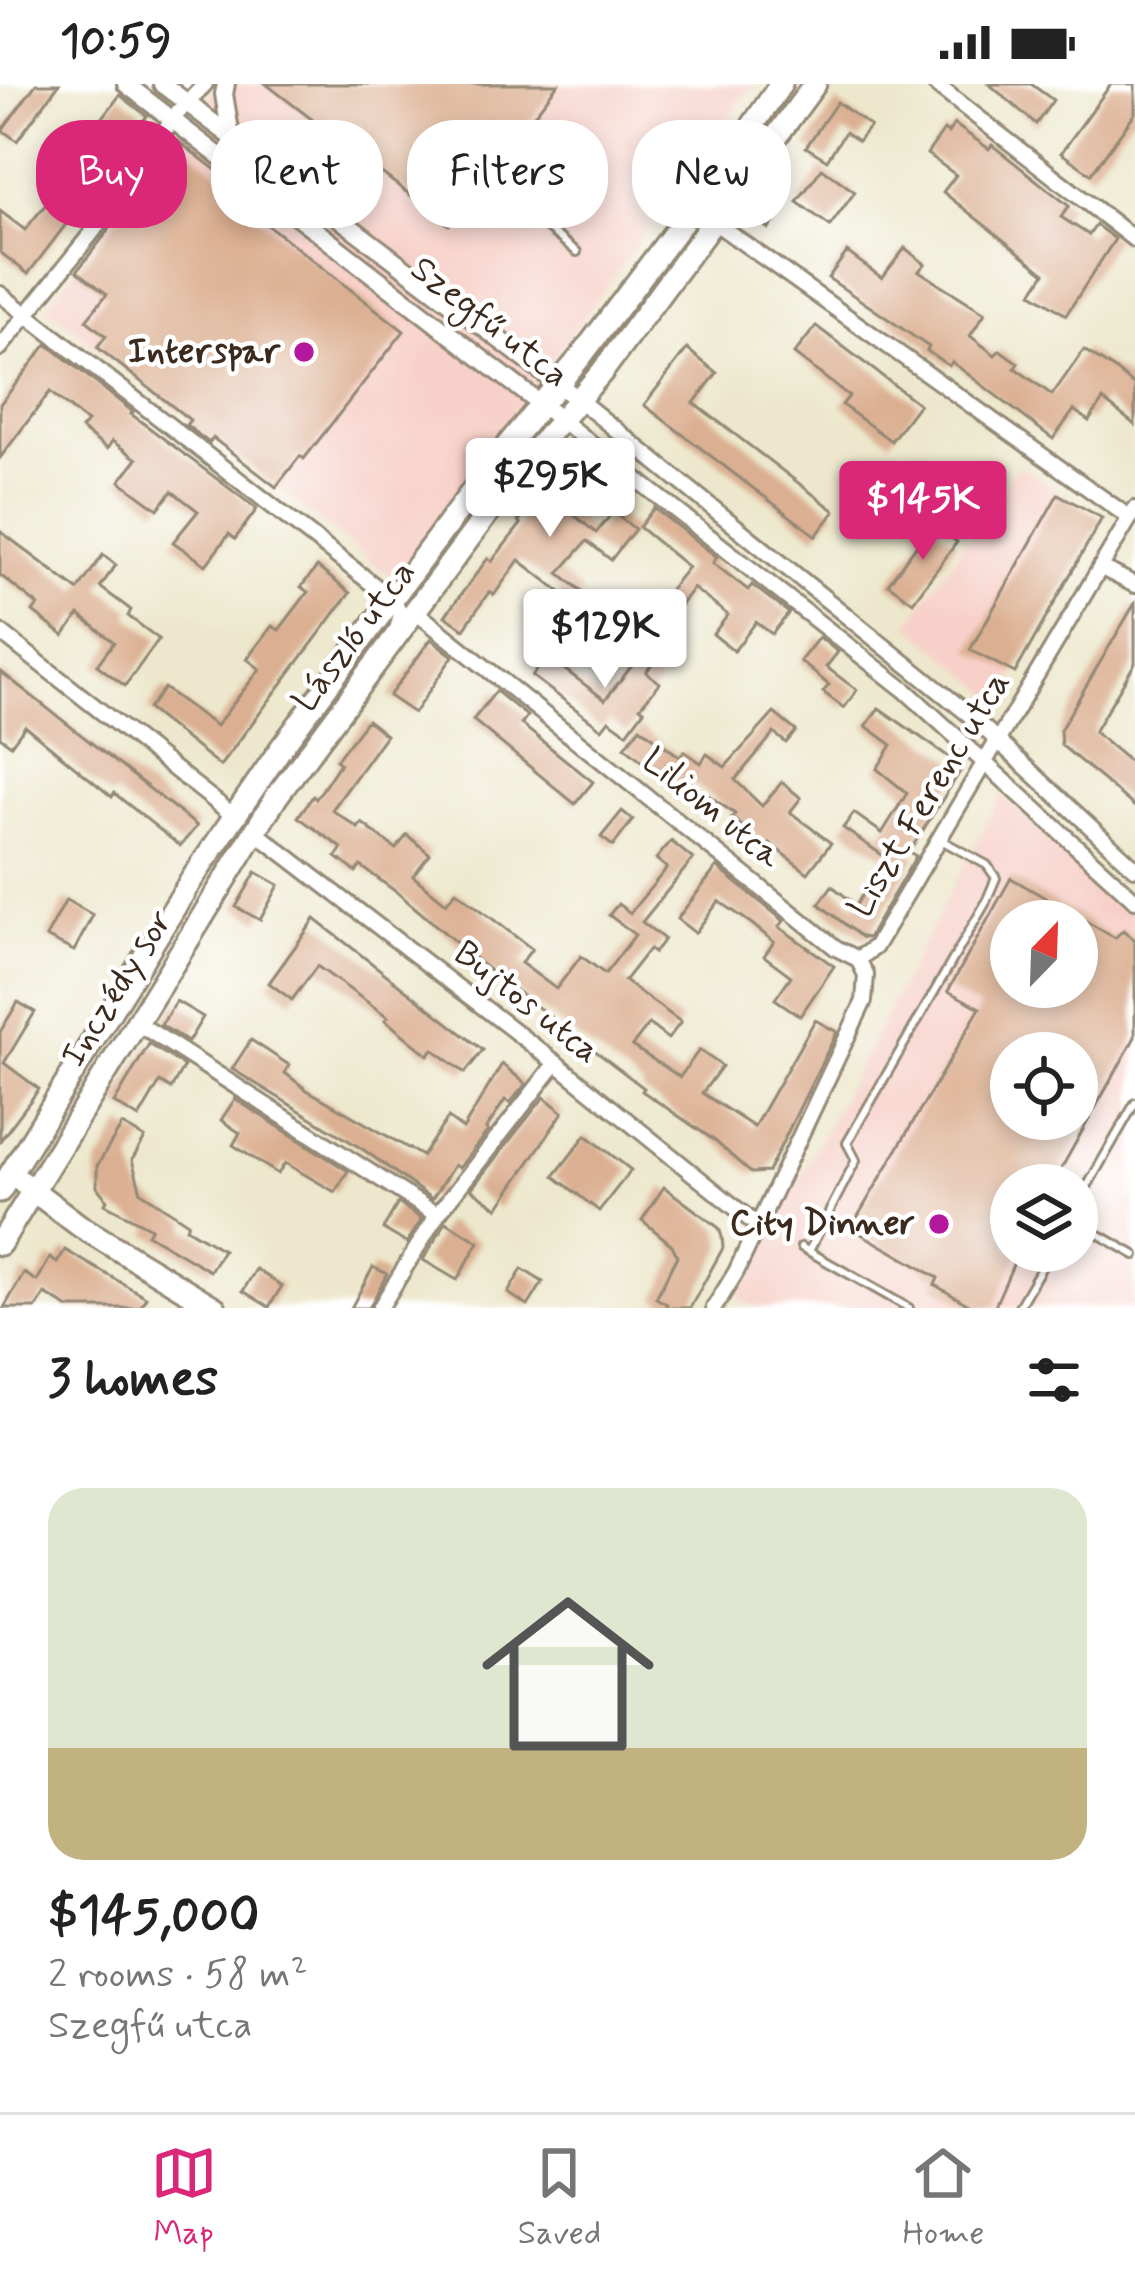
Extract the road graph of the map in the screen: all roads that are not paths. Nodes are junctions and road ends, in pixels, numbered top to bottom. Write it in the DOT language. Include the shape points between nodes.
graph roads {
  1 [pos="126,84"];
  2 [pos="162,84"];
  3 [pos="205,84"];
  4 [pos="226,84"];
  5 [pos="782,84"];
  6 [pos="815,84"];
  7 [pos="934,84"];
  8 [pos="186,103"];
  9 [pos="173,118"];
  10 [pos="228,120"];
  11 [pos="789,120"];
  12 [pos="211,122"];
  13 [pos="351,228"];
  14 [pos="546,228"];
  15 [pos="709,228"];
  16 [pos="723,228"];
  17 [pos="1135,240"];
  18 [pos="577,252"];
  19 [pos="0,294"];
  20 [pos="26,314"];
  21 [pos="0,348"];
  22 [pos="558,385"];
  23 [pos="579,400"];
  24 [pos="540,405"];
  25 [pos="562,420"];
  26 [pos="1132,513"];
  27 [pos="1102,568"];
  28 [pos="1135,585"];
  29 [pos="392,600"];
  30 [pos="416,612"];
  31 [pos="0,632"];
  32 [pos="393,643"];
  33 [pos="996,738"];
  34 [pos="985,761"];
  35 [pos="234,816"];
  36 [pos="254,831"];
  37 [pos="938,838"];
  38 [pos="1135,868"];
  39 [pos="1135,900"];
  40 [pos="858,959"];
  41 [pos="136,1022"];
  42 [pos="556,1063"];
  43 [pos="1135,1103"];
  44 [pos="1098,1167"];
  45 [pos="4,1177"];
  46 [pos="33,1191"];
  47 [pos="437,1215"];
  48 [pos="758,1226"];
  49 [pos="1098,1234"];
  50 [pos="0,1244"];
  51 [pos="1135,1255"];
  52 [pos="1039,1272"];
  53 [pos="215,1308"];
  54 [pos="380,1308"];
  55 [pos="714,1308"];
  56 [pos="909,1308"];
  57 [pos="1018,1308"];
  1 -- 9 [label="street, Szegfű utca"];
  2 -- 8 [label="street, Szegfű utca"];
  3 -- 8 [label="street"];
  4 -- 10 [label="street"];
  5 -- 22 [label="main road, László utca"];
  6 -- 11 [label="main road, László utca"];
  7 -- 17 [label="street"];
  8 -- 9 [label="street"];
  8 -- 12 [label="street, Szegfű utca"];
  9 -- 20 [label="street"];
  9 -- 24 [label="street, Szegfű utca"];
  13 -- 22 [label="street, Szegfű utca"];
  14 -- 18 [label="lane"];
  15 -- 23 [label="main road, László utca"];
  16 -- 26 [label="street"];
  19 -- 20 [label="street"];
  20 -- 21 [label="street"];
  20 -- 29 [label="street"];
  22 -- 23 [label="street, Szegfű utca"];
  22 -- 24 [label="main road, László utca"];
  23 -- 25 [label="main road, László utca"];
  23 -- 33 [label="street, Szegfű utca"];
  24 -- 25 [label="street, Szegfű utca"];
  24 -- 29 [label="main road, László utca"];
  25 -- 30 [label="main road, László utca"];
  25 -- 34 [label="street, Szegfű utca"];
  26 -- 27 [label="street, Liszt Ferenc utca"];
  27 -- 28 [label="street"];
  27 -- 33 [label="street, Liszt Ferenc utca"];
  29 -- 32 [label="street" via="401,614"];
  29 -- 35 [label="main road, László utca"];
  30 -- 32 [label="main road, László utca"];
  30 -- 40 [label="street, Liliom utca"];
  31 -- 35 [label="street"];
  32 -- 36 [label="main road, László utca"];
  33 -- 34 [label="street, Liszt Ferenc utca"];
  33 -- 38 [label="street, Szegfű utca"];
  34 -- 37 [label="street, Liszt Ferenc utca"];
  34 -- 39 [label="street, Szegfű utca"];
  35 -- 45 [label="main road, Inczédy sor"];
  36 -- 41 [label="main road, Inczédy sor"];
  36 -- 42 [label="street, Bujtos utca"];
  37 -- 40 [label="street, Liszt Ferenc utca" via="874,947"];
  37 -- 56 [label="lane" via="987,865 995,878 847,1143 856,1160 805,1249"];
  40 -- 48 [label="street, Liszt Ferenc utca" via="864,1001"];
  41 -- 46 [label="main road, Inczédy sor"];
  41 -- 47 [label="street"];
  42 -- 47 [label="street"];
  42 -- 48 [label="street, Bujtos utca"];
  43 -- 44 [label="lane"];
  45 -- 46 [label="main road"];
  46 -- 50 [label="main road, Inczédy sor"];
  46 -- 53 [label="main road"];
  47 -- 54 [label="street"];
  48 -- 55 [label="street, Liszt Ferenc utca"];
  49 -- 51 [label="lane"];
  52 -- 57 [label="lane"];
}
